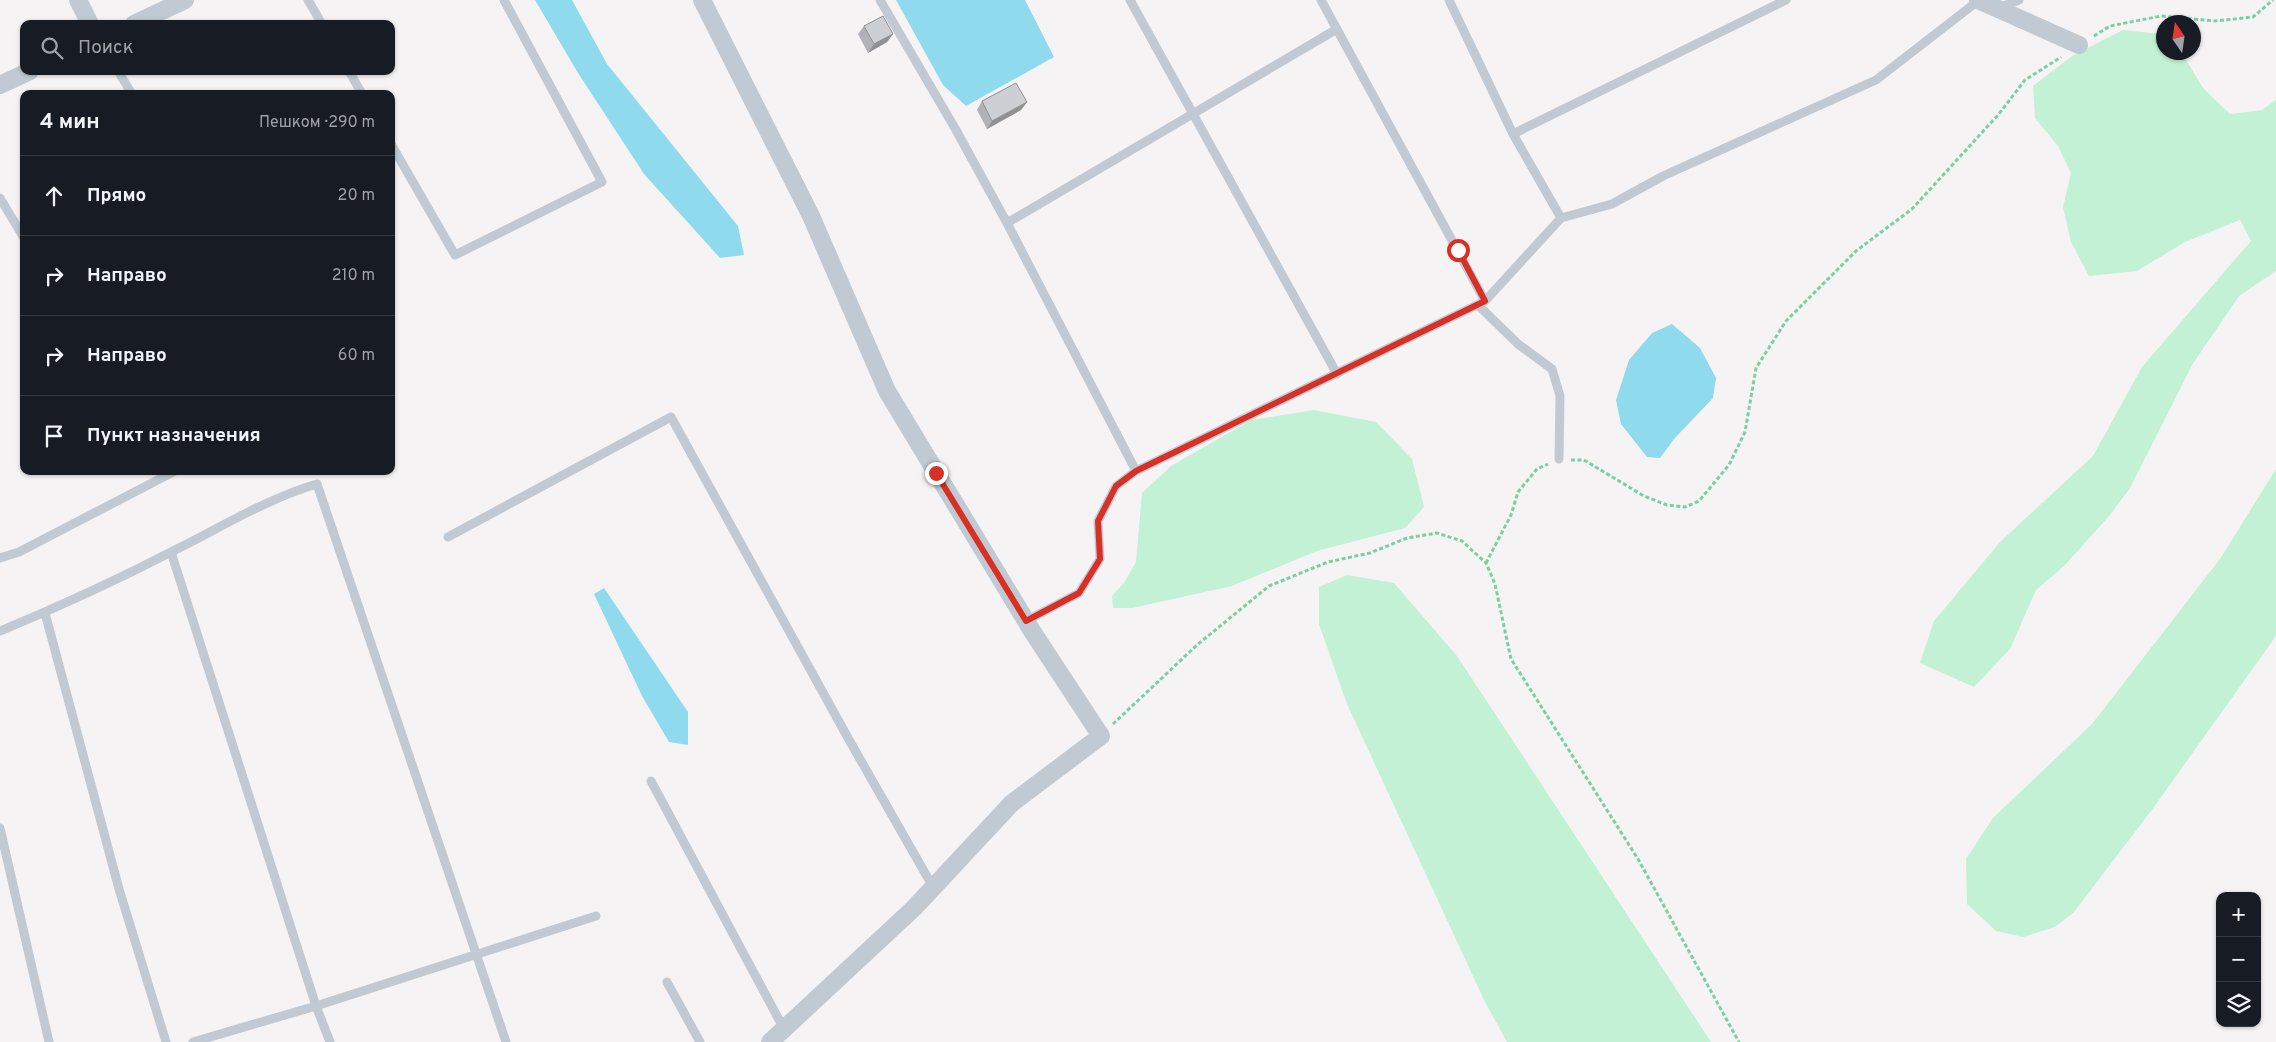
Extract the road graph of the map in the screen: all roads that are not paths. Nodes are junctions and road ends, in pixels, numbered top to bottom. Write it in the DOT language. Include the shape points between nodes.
graph roads {
  1 [pos="78,0"];
  2 [pos="185,0"];
  3 [pos="308,0"];
  4 [pos="504,0"];
  5 [pos="702,0"];
  6 [pos="880,0"];
  7 [pos="1130,0"];
  8 [pos="1321,0"];
  9 [pos="1449,0"];
  10 [pos="1786,0"];
  11 [pos="1978,0"];
  12 [pos="2019,0"];
  13 [pos="1997,9"];
  14 [pos="88,20"];
  15 [pos="142,20"];
  16 [pos="320,20"];
  17 [pos="1337,29"];
  18 [pos="2079,45"];
  19 [pos="21,75"];
  20 [pos="120,75"];
  21 [pos="351,75"];
  22 [pos="0,85"];
  23 [pos="130,90"];
  24 [pos="360,90"];
  25 [pos="1193,116"];
  26 [pos="1513,134"];
  27 [pos="395,151"];
  28 [pos="0,198"];
  29 [pos="1561,218"];
  30 [pos="1007,223"];
  31 [pos="20,231"];
  32 [pos="1482,303"];
  33 [pos="1337,374"];
  34 [pos="1559,459"];
  35 [pos="1136,471"];
  36 [pos="164,475"];
  37 [pos="448,537"];
  38 [pos="171,552"];
  39 [pos="0,558"];
  40 [pos="45,612"];
  41 [pos="1026,621"];
  42 [pos="0,631"];
  43 [pos="651,781"];
  44 [pos="0,828"];
  45 [pos="934,887"];
  46 [pos="596,916"];
  47 [pos="476,955"];
  48 [pos="666,982"];
  49 [pos="316,1006"];
  50 [pos="784,1029"];
  51 [pos="49,1042"];
  52 [pos="166,1042"];
  53 [pos="193,1042"];
  54 [pos="330,1042"];
  55 [pos="506,1042"];
  56 [pos="700,1042"];
  57 [pos="770,1042"];
  1 -- 14 [label="street"];
  2 -- 15 [label="street"];
  3 -- 16 [label="lane"];
  4 -- 27 [label="lane" via="602,182 455,255"];
  5 -- 41 [label="street" via="811,216 887,391"];
  6 -- 30 [label="lane"];
  7 -- 25 [label="lane"];
  8 -- 17 [label="lane"];
  9 -- 26 [label="lane"];
  10 -- 26 [label="lane"];
  11 -- 13 [label="street"];
  11 -- 29 [label="lane" via="1876,80 1663,176 1612,204"];
  12 -- 13 [label="lane"];
  13 -- 18 [label="street"];
  17 -- 25 [label="lane"];
  17 -- 32 [label="lane"];
  19 -- 22 [label="street"];
  20 -- 23 [label="lane"];
  21 -- 24 [label="lane"];
  25 -- 30 [label="lane"];
  25 -- 33 [label="lane"];
  26 -- 29 [label="lane"];
  28 -- 31 [label="lane"];
  29 -- 32 [label="lane"];
  30 -- 35 [label="lane"];
  32 -- 33 [label="lane"];
  32 -- 34 [label="lane" via="1518,344 1552,369 1560,396"];
  33 -- 35 [label="lane"];
  35 -- 41 [label="lane" via="1116,486 1098,521 1100,559 1079,593"];
  36 -- 39 [label="lane" via="19,552"];
  37 -- 45 [label="lane" via="671,417"];
  38 -- 40 [label="lane"];
  38 -- 47 [label="lane" via="288,492 317,484"];
  38 -- 49 [label="lane"];
  40 -- 42 [label="lane"];
  40 -- 52 [label="lane" via="119,889"];
  41 -- 45 [label="street" via="1101,736 1012,803"];
  43 -- 50 [label="lane"];
  44 -- 51 [label="lane"];
  45 -- 50 [label="street"];
  46 -- 47 [label="lane"];
  47 -- 49 [label="lane"];
  47 -- 55 [label="lane"];
  48 -- 56 [label="lane"];
  49 -- 53 [label="lane"];
  49 -- 54 [label="lane"];
  50 -- 57 [label="street"];
}
